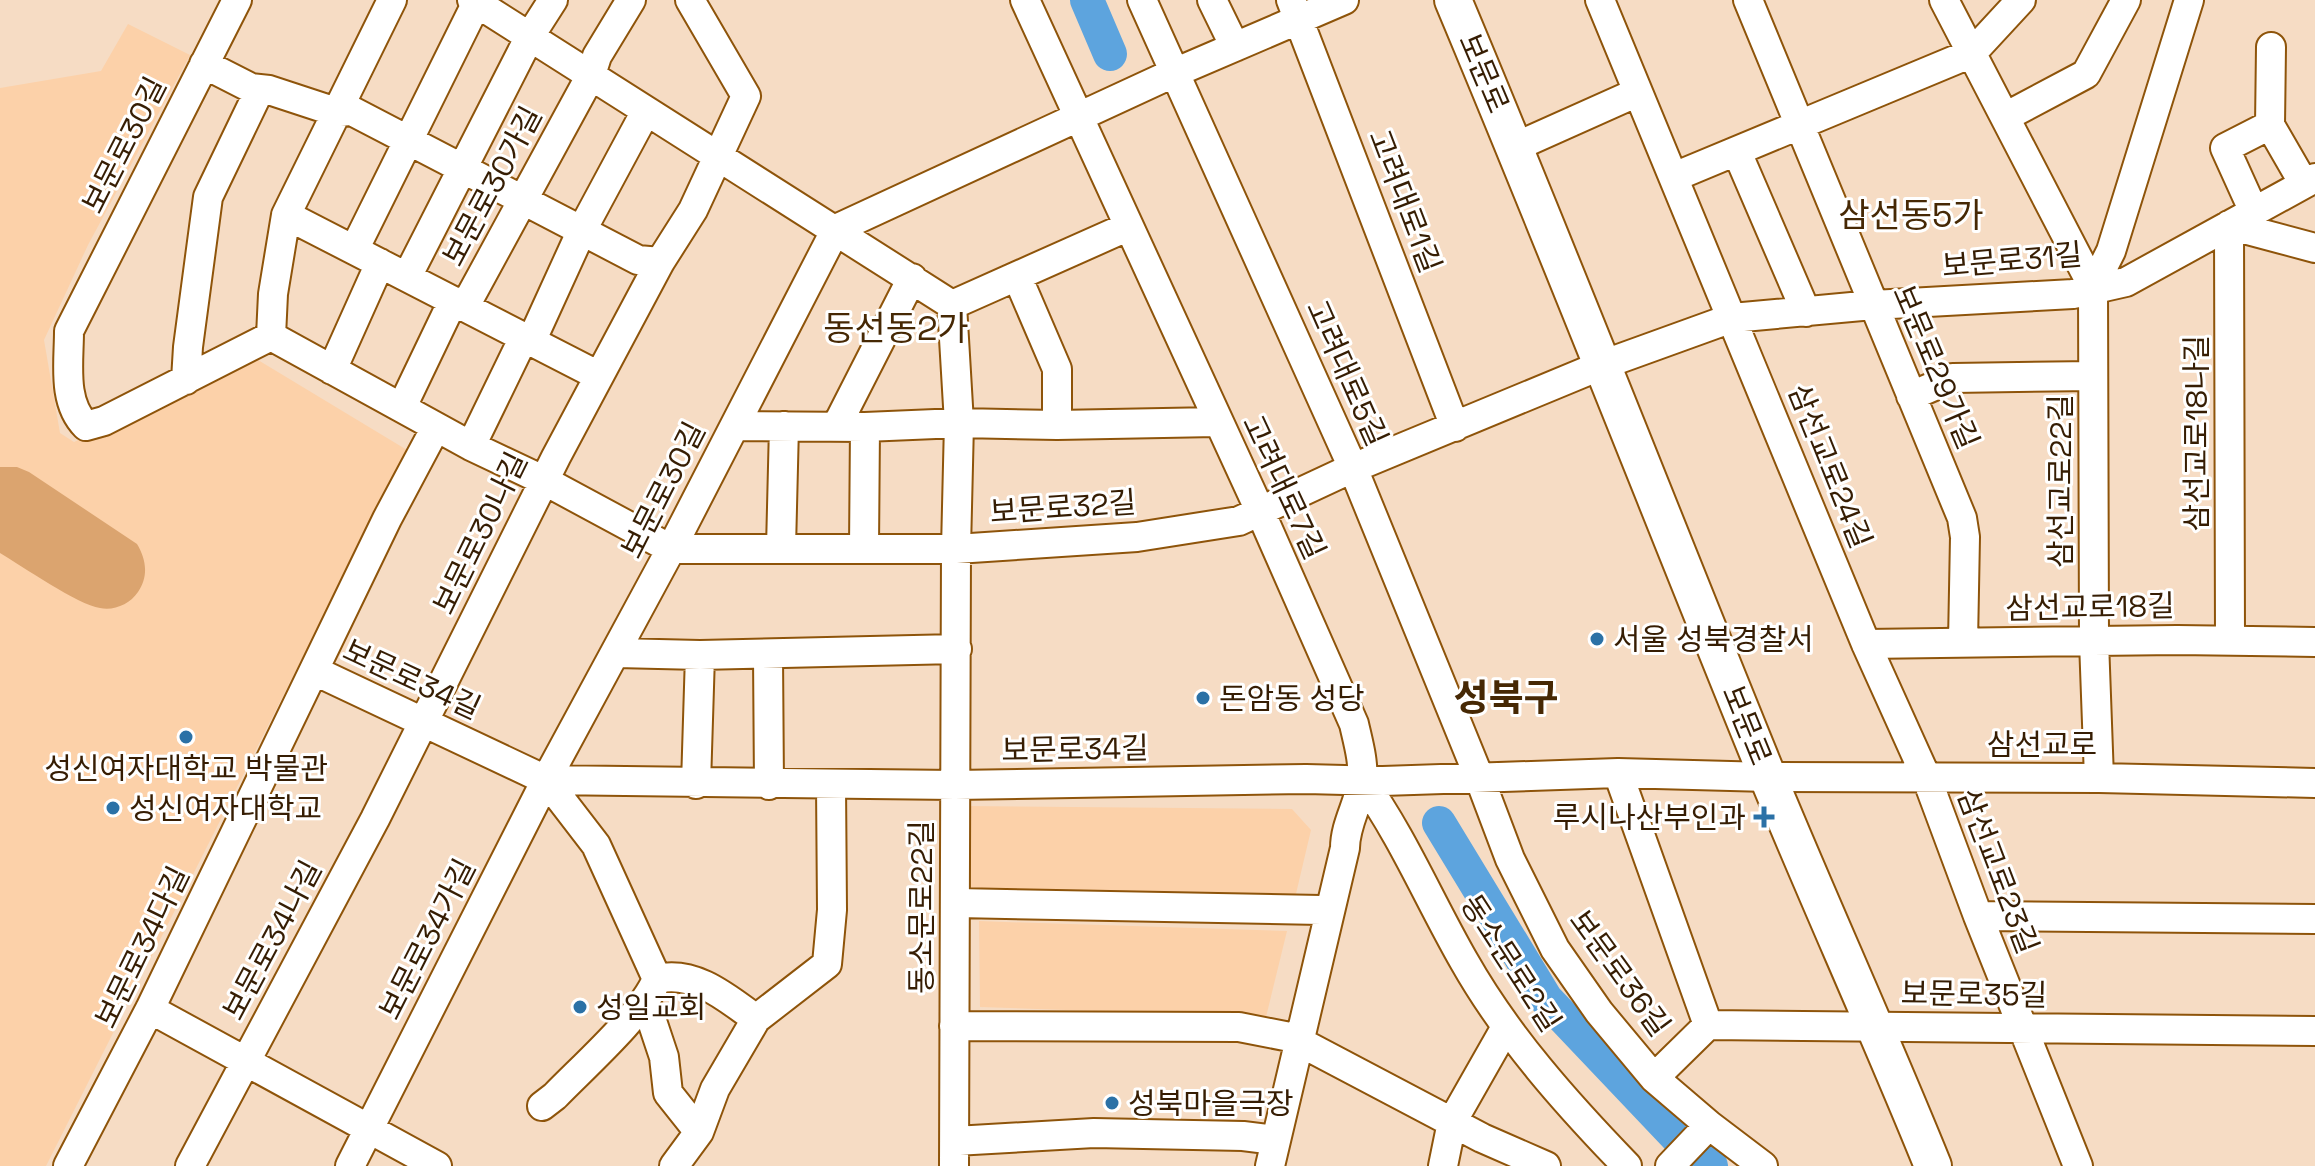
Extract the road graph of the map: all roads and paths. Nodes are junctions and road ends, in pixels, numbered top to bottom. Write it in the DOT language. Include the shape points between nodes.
graph roads {
  1 [pos="237,0"];
  2 [pos="392,0"];
  3 [pos="553,0"];
  4 [pos="631,0"];
  5 [pos="690,0"];
  6 [pos="1025,0"];
  7 [pos="1142,0"];
  8 [pos="1212,0"];
  9 [pos="1344,0"];
  10 [pos="1453,0"];
  11 [pos="1600,0"];
  12 [pos="1748,0"];
  13 [pos="1944,0"];
  14 [pos="2021,0"];
  15 [pos="2126,0"];
  16 [pos="2189,0"];
  17 [pos="476,1"];
  18 [pos="1295,9"];
  19 [pos="530,36"];
  20 [pos="1235,47"];
  21 [pos="2271,47"];
  22 [pos="1972,53"];
  23 [pos="204,64"];
  24 [pos="591,75"];
  25 [pos="1168,76"];
  26 [pos="260,89"];
  27 [pos="1638,92"];
  28 [pos="646,111"];
  29 [pos="336,112"];
  30 [pos="1088,114"];
  31 [pos="2005,117"];
  32 [pos="2270,125"];
  33 [pos="1800,126"];
  34 [pos="408,141"];
  35 [pos="1515,147"];
  36 [pos="1737,152"];
  37 [pos="718,158"];
  38 [pos="462,168"];
  39 [pos="1674,177"];
  40 [pos="2310,181"];
  41 [pos="522,199"];
  42 [pos="2254,212"];
  43 [pos="286,215"];
  44 [pos="2229,225"];
  45 [pos="1127,227"];
  46 [pos="836,229"];
  47 [pos="582,230"];
  48 [pos="2315,248"];
  49 [pos="354,250"];
  50 [pos="660,262"];
  51 [pos="380,263"];
  52 [pos="1017,276"];
  53 [pos="407,277"];
  54 [pos="912,278"];
  55 [pos="2093,287"];
  56 [pos="460,305"];
  57 [pos="952,305"];
  58 [pos="1873,305"];
  59 [pos="1806,312"];
  60 [pos="1732,318"];
  61 [pos="271,336"];
  62 [pos="524,337"];
  63 [pos="1602,365"];
  64 [pos="332,370"];
  65 [pos="599,376"];
  66 [pos="2093,376"];
  67 [pos="186,380"];
  68 [pos="1911,396"];
  69 [pos="402,407"];
  70 [pos="1216,422"];
  71 [pos="959,423"];
  72 [pos="1057,425"];
  73 [pos="735,426"];
  74 [pos="784,426"];
  75 [pos="436,427"];
  76 [pos="836,427"];
  77 [pos="865,427"];
  78 [pos="1455,427"];
  79 [pos="471,446"];
  80 [pos="1346,471"];
  81 [pos="545,481"];
  82 [pos="1261,510"];
  83 [pos="781,548"];
  84 [pos="864,548"];
  85 [pos="671,549"];
  86 [pos="956,549"];
  87 [pos="2230,640"];
  88 [pos="2094,641"];
  89 [pos="1963,642"];
  90 [pos="2315,642"];
  91 [pos="1866,644"];
  92 [pos="957,649"];
  93 [pos="617,653"];
  94 [pos="700,655"];
  95 [pos="768,655"];
  96 [pos="315,671"];
  97 [pos="423,722"];
  98 [pos="1618,773"];
  99 [pos="1479,777"];
  100 [pos="1768,777"];
  101 [pos="2099,778"];
  102 [pos="1927,779"];
  103 [pos="546,780"];
  104 [pos="1372,781"];
  105 [pos="2315,783"];
  106 [pos="696,784"];
  107 [pos="769,785"];
  108 [pos="831,785"];
  109 [pos="955,785"];
  110 [pos="1345,836"];
  111 [pos="957,903"];
  112 [pos="1321,910"];
  113 [pos="1978,916"];
  114 [pos="2315,919"];
  115 [pos="651,989"];
  116 [pos="150,1009"];
  117 [pos="756,1019"];
  118 [pos="1708,1025"];
  119 [pos="954,1026"];
  120 [pos="1506,1027"];
  121 [pos="1877,1027"];
  122 [pos="2023,1029"];
  123 [pos="2315,1031"];
  124 [pos="1294,1039"];
  125 [pos="245,1062"];
  126 [pos="1654,1078"];
  127 [pos="542,1106"];
  128 [pos="1452,1122"];
  129 [pos="1709,1125"];
  130 [pos="368,1129"];
  131 [pos="699,1132"];
  132 [pos="954,1153"];
  133 [pos="1266,1157"];
  134 [pos="68,1166"];
  135 [pos="190,1166"];
  136 [pos="350,1166"];
  137 [pos="437,1166"];
  138 [pos="674,1166"];
  139 [pos="1443,1166"];
  140 [pos="1546,1166"];
  141 [pos="1627,1166"];
  142 [pos="1670,1166"];
  143 [pos="1763,1166"];
  144 [pos="1933,1166"];
  145 [pos="2078,1166"];
  1 -- 23 [label="street, 보문로30길"];
  2 -- 29 [label="street"];
  3 -- 19 [label="street, 보문로30가길"];
  4 -- 24 [label="street, 보문로30가길"];
  5 -- 37 [label="street, 보문로30나길" via="746,96"];
  6 -- 30 [label="street, 고려대로7길"];
  7 -- 25 [label="street, 고려대로5길"];
  8 -- 20 [label="street"];
  9 -- 18 [label="street"];
  10 -- 35 [label="main road, 보문로"];
  11 -- 27 [label="street, 삼선교로24길"];
  12 -- 33 [label="street, 보문로29가길"];
  13 -- 22 [label="street"];
  14 -- 22 [label="street"];
  15 -- 31 [label="street" via="2086,74"];
  16 -- 55 [label="street, 삼선교로22길" via="2111,251"];
  17 -- 19 [label="street"];
  17 -- 34 [label="street"];
  18 -- 20 [label="street"];
  18 -- 78 [label="street, 고려대로1길"];
  19 -- 24 [label="street"];
  19 -- 38 [label="street, 보문로30가길"];
  20 -- 25 [label="street"];
  21 -- 32 [label="street"];
  22 -- 31 [label="street"];
  22 -- 33 [label="street"];
  23 -- 26 [label="street"];
  23 -- 67 [label="street, 보문로30길" via="69,331 68,379 75,415 86,426"];
  24 -- 28 [label="street"];
  24 -- 41 [label="street, 보문로30가길"];
  25 -- 30 [label="street"];
  25 -- 80 [label="street, 고려대로5길"];
  26 -- 29 [label="street"];
  26 -- 67 [label="street" via="208,197"];
  27 -- 35 [label="street, 보문로"];
  27 -- 39 [label="street, 삼선교로24길"];
  28 -- 37 [label="street"];
  28 -- 47 [label="street"];
  29 -- 34 [label="street" via="352,111"];
  29 -- 43 [label="street"];
  30 -- 45 [label="street, 고려대로7길"];
  30 -- 46 [label="street"];
  31 -- 55 [label="street"];
  32 -- 40 [label="street, 보문로31길"];
  32 -- 42 [label="street" via="2225,148"];
  33 -- 36 [label="street"];
  33 -- 58 [label="street, 보문로29가길"];
  34 -- 38 [label="street"];
  34 -- 49 [label="street"];
  35 -- 63 [label="main road, 보문로"];
  36 -- 39 [label="street"];
  36 -- 59 [label="street"];
  37 -- 46 [label="street"];
  37 -- 50 [label="street, 보문로30나길"];
  38 -- 41 [label="street"];
  38 -- 53 [label="street, 보문로30가길"];
  39 -- 60 [label="street, 삼선교로24길"];
  40 -- 42 [label="street, 보문로31길"];
  41 -- 47 [label="street"];
  41 -- 56 [label="street, 보문로30가길" via="470,297"];
  42 -- 44 [label="street, 보문로31길"];
  43 -- 49 [label="street"];
  43 -- 61 [label="street"];
  44 -- 48 [label="street"];
  44 -- 55 [label="street, 보문로31길" via="2126,282"];
  44 -- 87 [label="street, 삼선교로18나길"];
  45 -- 52 [label="street"];
  45 -- 70 [label="street, 고려대로7길"];
  46 -- 54 [label="street"];
  46 -- 73 [label="street, 보문로30길"];
  47 -- 50 [label="street" via="638,260"];
  47 -- 62 [label="street" via="535,333"];
  49 -- 51 [label="street"];
  50 -- 65 [label="street, 보문로30나길"];
  51 -- 53 [label="street"];
  51 -- 64 [label="street"];
  52 -- 57 [label="street"];
  52 -- 72 [label="street" via="1057,369"];
  53 -- 56 [label="street"];
  54 -- 57 [label="street"];
  54 -- 76 [label="street"];
  55 -- 58 [label="street, 보문로31길" via="2073,294"];
  55 -- 66 [label="street, 삼선교로22길"];
  56 -- 62 [label="street"];
  56 -- 69 [label="street, 보문로30가길" via="448,311"];
  57 -- 71 [label="street, 동소문로22길"];
  58 -- 59 [label="street, 보문로31길"];
  58 -- 68 [label="street, 보문로29가길"];
  59 -- 60 [label="street, 보문로31길"];
  60 -- 63 [label="street, 보문로31길"];
  60 -- 91 [label="street, 삼선교로24길"];
  61 -- 64 [label="street, 보문로32길"];
  61 -- 67 [label="street"];
  62 -- 65 [label="street"];
  62 -- 79 [label="street"];
  63 -- 78 [label="street"];
  63 -- 100 [label="main road, 보문로"];
  64 -- 69 [label="street, 보문로32길"];
  65 -- 81 [label="street, 보문로30나길"];
  66 -- 68 [label="street, 삼선교로22길" via="1953,378"];
  66 -- 88 [label="street, 삼선교로22길"];
  68 -- 89 [label="street, 보문로29가길" via="1962,518"];
  69 -- 75 [label="street, 보문로32길"];
  70 -- 72 [label="street"];
  70 -- 82 [label="street, 고려대로7길"];
  71 -- 72 [label="street"];
  71 -- 77 [label="street"];
  71 -- 86 [label="street, 동소문로22길"];
  73 -- 74 [label="street"];
  73 -- 85 [label="street, 보문로30길"];
  74 -- 76 [label="street"];
  74 -- 83 [label="street"];
  75 -- 79 [label="street, 보문로32길"];
  75 -- 96 [label="street, 보문로34길"];
  76 -- 77 [label="street"];
  77 -- 84 [label="street"];
  78 -- 80 [label="street"];
  79 -- 81 [label="street, 보문로32길"];
  80 -- 82 [label="street, 보문로32길"];
  80 -- 99 [label="street, 고려대로5길"];
  81 -- 85 [label="street, 보문로32길"];
  81 -- 97 [label="street, 보문로30나길"];
  82 -- 86 [label="street, 보문로32길" via="1239,521 1137,537"];
  82 -- 104 [label="street, 고려대로7길" via="1354,724"];
  83 -- 84 [label="street, 보문로32길"];
  83 -- 85 [label="street, 보문로32길"];
  84 -- 86 [label="street, 보문로32길"];
  85 -- 93 [label="street, 보문로30길"];
  86 -- 92 [label="street, 동소문로22길"];
  87 -- 88 [label="street, 삼선교로18길"];
  87 -- 90 [label="street, 삼선교로18길"];
  88 -- 89 [label="street, 삼선교로18길"];
  88 -- 101 [label="street, 삼선교로22길"];
  89 -- 91 [label="street, 삼선교로18길"];
  91 -- 102 [label="street, 삼선교로24길"];
  92 -- 95 [label="street"];
  92 -- 109 [label="street, 동소문로22길"];
  93 -- 94 [label="street"];
  93 -- 103 [label="street, 보문로30길"];
  94 -- 95 [label="street"];
  94 -- 106 [label="street"];
  95 -- 107 [label="street"];
  96 -- 97 [label="street, 보문로34길"];
  96 -- 116 [label="street, 보문로34다길"];
  97 -- 103 [label="street, 보문로34길"];
  97 -- 125 [label="street, 보문로34나길"];
  98 -- 99 [label="street"];
  98 -- 100 [label="street"];
  98 -- 118 [label="street"];
  99 -- 104 [label="street, 보문로34길"];
  99 -- 126 [label="street, 보문로36길" via="1510,859 1555,949"];
  100 -- 102 [label="street, 삼선교로"];
  100 -- 121 [label="main road, 보문로"];
  101 -- 102 [label="street, 삼선교로"];
  101 -- 105 [label="street, 삼선교로"];
  102 -- 113 [label="street, 삼선교로23길"];
  103 -- 106 [label="street, 보문로34길"];
  103 -- 115 [label="street" via="596,845"];
  103 -- 130 [label="street, 보문로34가길"];
  104 -- 109 [label="street, 보문로34길"];
  104 -- 110 [label="street"];
  104 -- 120 [label="street, 동소문로2길" via="1465,964"];
  106 -- 107 [label="street, 보문로34길"];
  107 -- 108 [label="street, 보문로34길"];
  108 -- 109 [label="street, 보문로34길"];
  108 -- 117 [label="street" via="827,964"];
  109 -- 111 [label="street, 동소문로22길"];
  110 -- 112 [label="street"];
  110 -- 124 [label="street"];
  111 -- 112 [label="street"];
  111 -- 119 [label="street, 동소문로22길"];
  112 -- 124 [label="street"];
  113 -- 114 [label="street"];
  113 -- 122 [label="street, 삼선교로23길"];
  115 -- 117 [label="street" via="672,975 710,986"];
  115 -- 127 [label="street"];
  115 -- 131 [label="street" via="668,1093"];
  116 -- 125 [label="street, 보문로34나길"];
  116 -- 134 [label="street, 보문로34다길"];
  117 -- 131 [label="street" via="715,1089"];
  118 -- 121 [label="street, 보문로35길"];
  118 -- 126 [label="street"];
  119 -- 124 [label="street" via="1239,1027"];
  119 -- 132 [label="street, 동소문로22길"];
  120 -- 128 [label="street"];
  120 -- 141 [label="street, 동소문로2길"];
  121 -- 122 [label="street, 보문로35길"];
  121 -- 144 [label="main road, 보문로"];
  122 -- 123 [label="street, 보문로35길"];
  122 -- 145 [label="street, 삼선교로23길"];
  124 -- 128 [label="street"];
  124 -- 133 [label="street"];
  125 -- 130 [label="street"];
  125 -- 135 [label="street, 보문로34나길"];
  126 -- 129 [label="street, 보문로36길"];
  128 -- 139 [label="street"];
  128 -- 140 [label="street"];
  129 -- 142 [label="street"];
  129 -- 143 [label="street, 보문로36길"];
  130 -- 136 [label="street, 보문로34가길"];
  130 -- 137 [label="street"];
  131 -- 138 [label="street"];
  132 -- 133 [label="street" via="1094,1133 1243,1136"];
}
